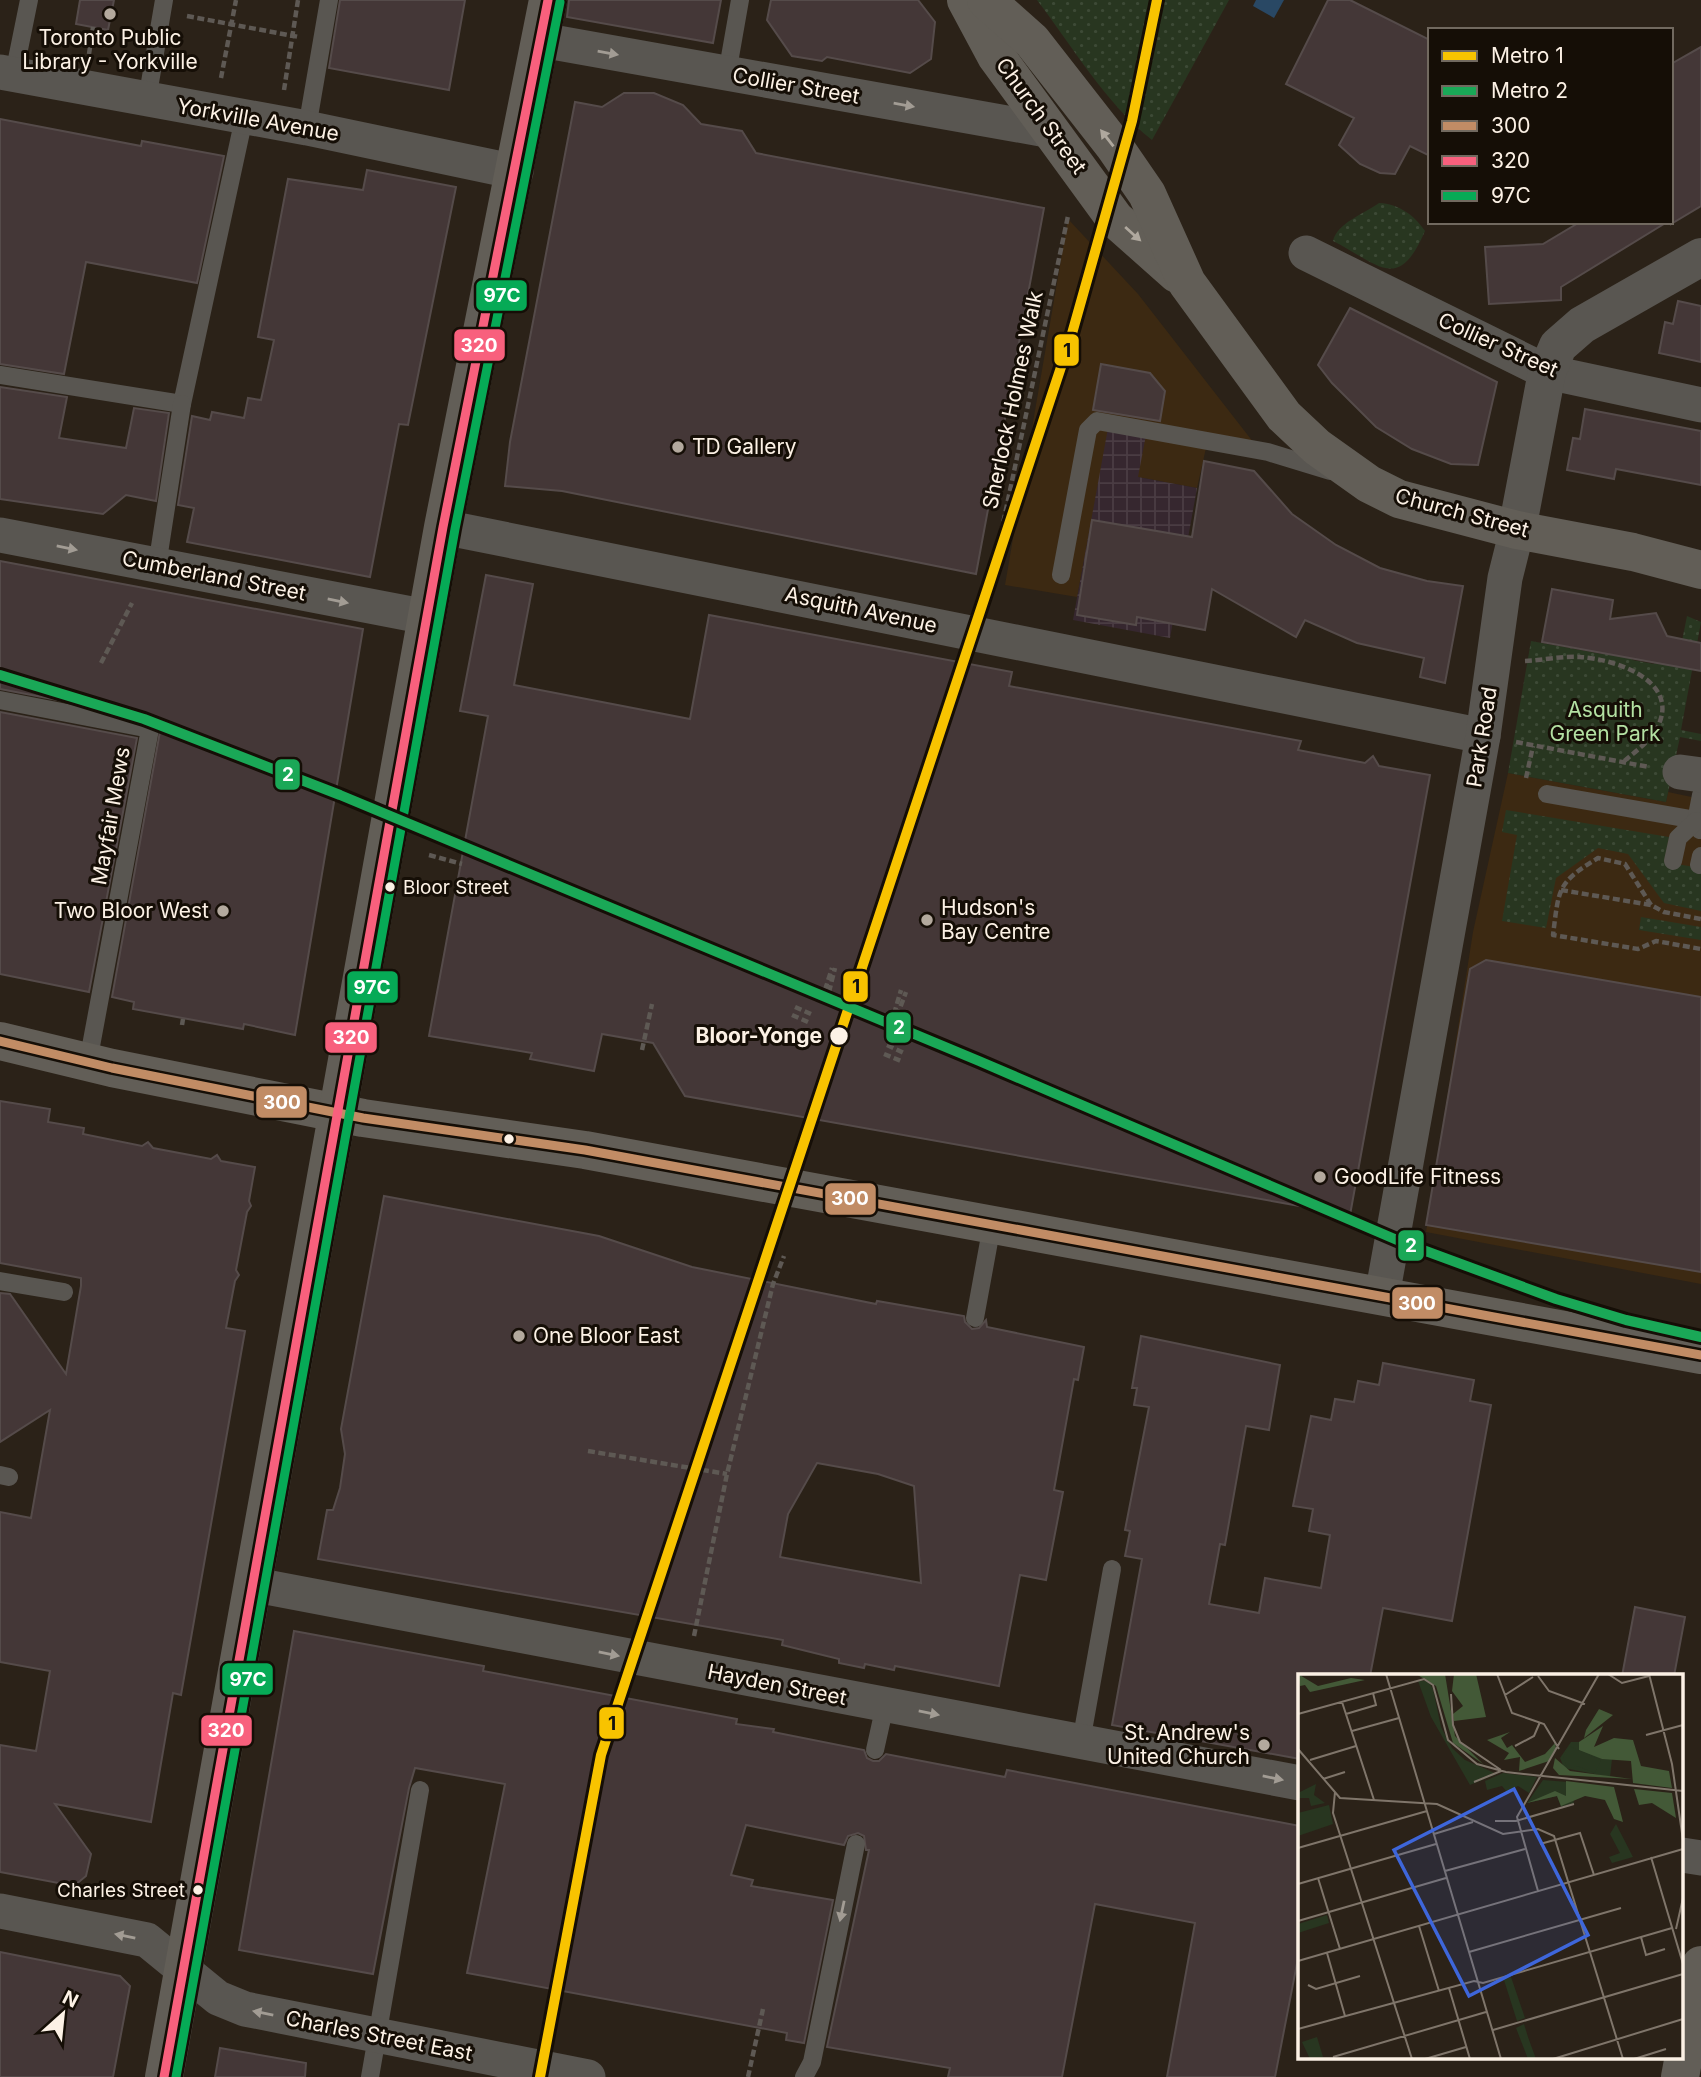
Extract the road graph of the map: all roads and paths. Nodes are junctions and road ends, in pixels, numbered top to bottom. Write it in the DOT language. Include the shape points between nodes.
graph roads {
  1 [pos="29,0"];
  2 [pos="236,0"];
  3 [pos="298,0"];
  4 [pos="329,0"];
  5 [pos="548,0"];
  6 [pos="740,0"];
  7 [pos="967,0"];
  8 [pos="986,0"];
  9 [pos="163,6"];
  10 [pos="231,25"];
  11 [pos="93,27"];
  12 [pos="293,36"];
  13 [pos="541,40"];
  14 [pos="322,41"];
  15 [pos="88,57"];
  16 [pos="7,73"];
  17 [pos="727,74"];
  18 [pos="219,85"];
  19 [pos="283,98"];
  20 [pos="147,100"];
  21 [pos="244,118"];
  22 [pos="307,128"];
  23 [pos="1052,131"];
  24 [pos="516,172"];
  25 [pos="1071,202"];
  26 [pos="1306,253"];
  27 [pos="1701,257"];
  28 [pos="1187,282"];
  29 [pos="1546,372"];
  30 [pos="0,374"];
  31 [pos="182,404"];
  32 [pos="1701,405"];
  33 [pos="1369,484"];
  34 [pos="443,527"];
  35 [pos="1517,530"];
  36 [pos="0,535"];
  37 [pos="157,566"];
  38 [pos="1701,570"];
  39 [pos="1061,575"];
  40 [pos="132,603"];
  41 [pos="986,605"];
  42 [pos="427,617"];
  43 [pos="1522,661"];
  44 [pos="101,663"];
  45 [pos="0,700"];
  46 [pos="1494,738"];
  47 [pos="1533,746"];
  48 [pos="1622,763"];
  49 [pos="1526,778"];
  50 [pos="1694,780"];
  51 [pos="1547,794"];
  52 [pos="1699,825"];
  53 [pos="429,855"];
  54 [pos="1673,861"];
  55 [pos="462,864"];
  56 [pos="1561,890"];
  57 [pos="1651,905"];
  58 [pos="1701,919"];
  59 [pos="1701,949"];
  60 [pos="834,968"];
  61 [pos="827,991"];
  62 [pos="904,991"];
  63 [pos="652,1003"];
  64 [pos="795,1007"];
  65 [pos="811,1014"];
  66 [pos="895,1015"];
  67 [pos="792,1016"];
  68 [pos="183,1019"];
  69 [pos="808,1022"];
  70 [pos="182,1025"];
  71 [pos="0,1041"];
  72 [pos="887,1045"];
  73 [pos="642,1050"];
  74 [pos="904,1053"];
  75 [pos="884,1054"];
  76 [pos="901,1061"];
  77 [pos="88,1062"];
  78 [pos="338,1113"];
  79 [pos="992,1225"];
  80 [pos="785,1255"];
  81 [pos="0,1281"];
  82 [pos="64,1292"];
  83 [pos="1382,1296"];
  84 [pos="975,1318"];
  85 [pos="1701,1355"];
  86 [pos="588,1451"];
  87 [pos="727,1474"];
  88 [pos="1112,1569"];
  89 [pos="255,1585"];
  90 [pos="692,1646"];
  91 [pos="885,1705"];
  92 [pos="1081,1742"];
  93 [pos="876,1750"];
  94 [pos="1298,1783"];
  95 [pos="420,1790"];
  96 [pos="856,1844"];
  97 [pos="0,1911"];
  98 [pos="1701,1965"];
  99 [pos="183,1969"];
  100 [pos="763,2009"];
  101 [pos="378,2035"];
  102 [pos="1684,2056"];
  103 [pos="486,2067"];
  104 [pos="164,2077"];
  105 [pos="370,2077"];
  106 [pos="588,2077"];
  107 [pos="748,2077"];
  108 [pos="804,2077"];
  1 -- 16 [label="lane"];
  2 -- 10 [label="path"];
  3 -- 12 [label="path"];
  4 -- 14 [label="lane"];
  5 -- 13 [label="main road"];
  6 -- 17 [label="lane"];
  7 -- 23 [label="main road, Church Street" via="996,56"];
  28 -- 8 [label="main road, Church Street, one-way" via="1147,194 1120,156 1032,41"];
  9 -- 10 [label="path"];
  9 -- 20 [label="lane"];
  10 -- 12 [label="path"];
  10 -- 18 [label="path"];
  11 -- 15 [label="path"];
  12 -- 14 [label="path"];
  12 -- 19 [label="path"];
  13 -- 17 [label="street, Collier Street, one-way"];
  13 -- 24 [label="main road"];
  14 -- 22 [label="lane"];
  16 -- 20 [label="street, Yorkville Avenue"];
  17 -- 23 [label="street, Collier Street, one-way"];
  20 -- 21 [label="street, Yorkville Avenue"];
  21 -- 22 [label="street, Yorkville Avenue"];
  21 -- 31 [label="lane"];
  22 -- 24 [label="street, Yorkville Avenue"];
  23 -- 28 [label="main road, Church Street, one-way" via="1115,219"];
  24 -- 34 [label="main road"];
  25 -- 41 [label="path, Sherlock Holmes Walk"];
  26 -- 29 [label="street, Collier Street"];
  27 -- 29 [label="street, Park Road" via="1570,333"];
  28 -- 33 [label="main road, Church Street" via="1284,416 1317,447"];
  29 -- 32 [label="street, Collier Street"];
  29 -- 35 [label="street, Park Road"];
  30 -- 31 [label="lane"];
  31 -- 37 [label="lane"];
  33 -- 35 [label="main road, Church Street" via="1410,502"];
  33 -- 39 [label="lane" via="1268,452 1097,421 1088,430"];
  34 -- 42 [label="main road"];
  34 -- 46 [label="street, Asquith Avenue"];
  35 -- 38 [label="main road, Church Street"];
  35 -- 46 [label="street, Park Road" via="1505,578"];
  36 -- 37 [label="street, Cumberland Street, one-way"];
  37 -- 42 [label="street, Cumberland Street, one-way"];
  40 -- 44 [label="path"];
  42 -- 78 [label="main road"];
  43 -- 48 [label="path" via="1575,657 1609,662 1635,671 1657,690 1662,713 1658,727"];
  45 -- 77 [label="lane, Mayfair Mews" via="150,729"];
  46 -- 47 [label="path"];
  46 -- 83 [label="street, Park Road"];
  47 -- 48 [label="path"];
  47 -- 49 [label="path"];
  48 -- 50 [label="path"];
  50 -- 52 [label="lane"];
  51 -- 52 [label="lane"];
  52 -- 54 [label="lane" via="1678,838"];
  53 -- 55 [label="path"];
  56 -- 57 [label="path"];
  56 -- 57 [label="path" via="1573,874 1598,858 1625,863"];
  56 -- 59 [label="path" via="1553,935 1638,949 1656,941"];
  57 -- 58 [label="path"];
  60 -- 61 [label="path"];
  62 -- 66 [label="path"];
  63 -- 73 [label="path"];
  64 -- 65 [label="path"];
  67 -- 69 [label="path"];
  68 -- 70 [label="path"];
  71 -- 77 [label="main road"];
  72 -- 74 [label="path"];
  75 -- 76 [label="path"];
  77 -- 78 [label="main road"];
  78 -- 79 [label="main road" via="585,1150"];
  78 -- 89 [label="main road"];
  79 -- 83 [label="main road"];
  79 -- 84 [label="lane"];
  80 -- 87 [label="path" via="773,1284"];
  81 -- 82 [label="lane"];
  83 -- 85 [label="main road"];
  86 -- 87 [label="path"];
  87 -- 90 [label="path"];
  88 -- 92 [label="lane"];
  89 -- 91 [label="street, Hayden Street, one-way"];
  89 -- 99 [label="main road"];
  91 -- 92 [label="street, Hayden Street, one-way"];
  91 -- 93 [label="lane"];
  92 -- 94 [label="street, Hayden Street, one-way"];
  95 -- 101 [label="lane"];
  96 -- 108 [label="lane, one-way" via="812,2062"];
  99 -- 97 [label="street, Charles Street East, one-way" via="147,1940"];
  98 -- 102 [label="main road"];
  101 -- 99 [label="street, Charles Street East, one-way" via="245,2009 218,1998"];
  99 -- 104 [label="main road"];
  100 -- 107 [label="path"];
  101 -- 103 [label="street, Charles Street East"];
  101 -- 105 [label="lane"];
  103 -- 106 [label="street, Charles Street East"];
}
